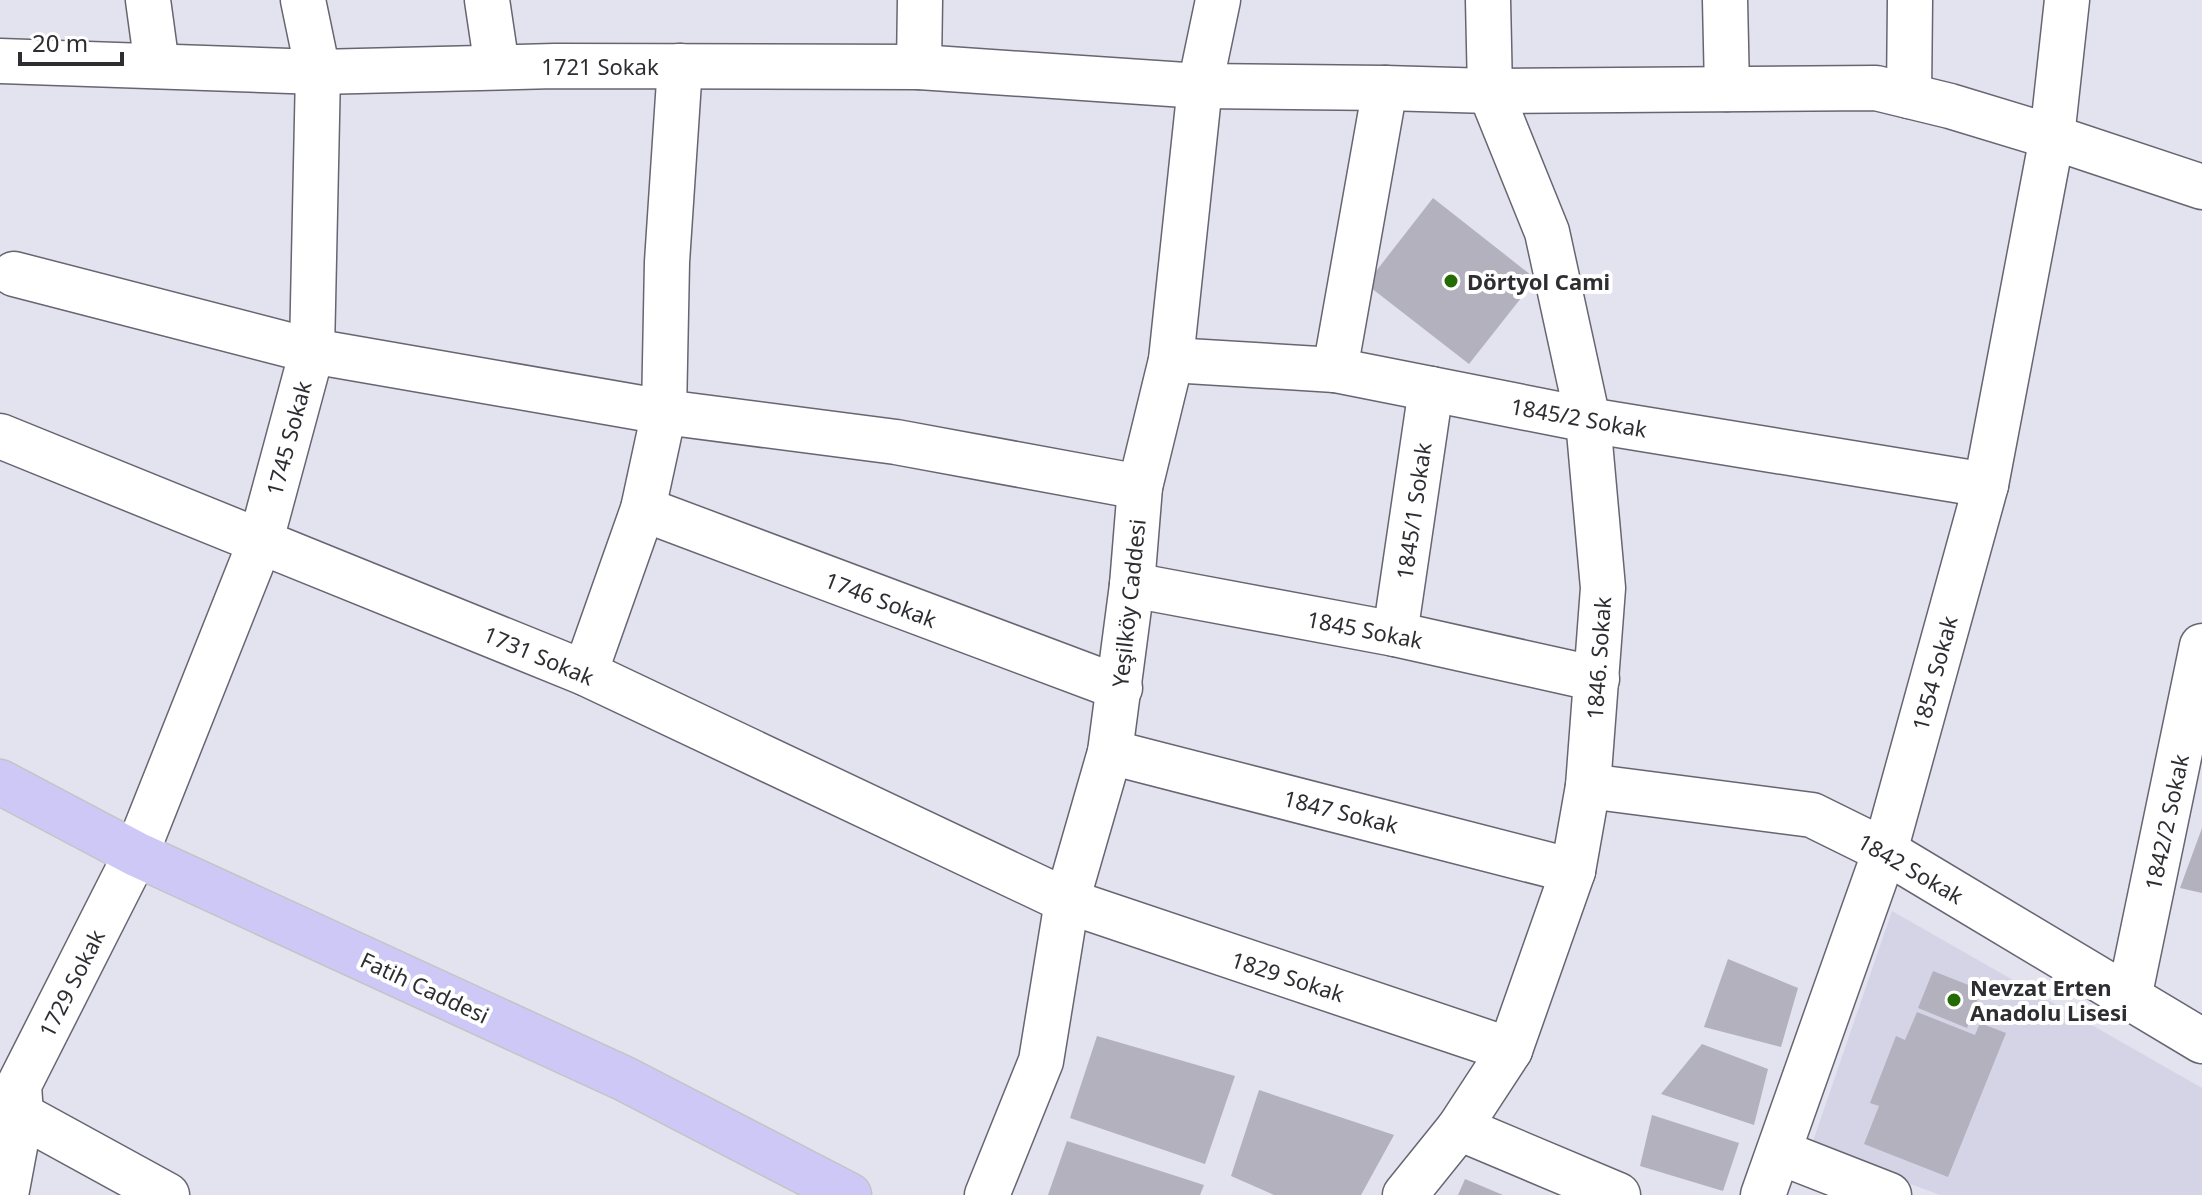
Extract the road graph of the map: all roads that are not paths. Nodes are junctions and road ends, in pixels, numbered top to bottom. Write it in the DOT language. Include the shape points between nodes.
graph roads {
  1 [pos="148,0"];
  2 [pos="303,0"];
  3 [pos="487,0"];
  4 [pos="920,0"];
  5 [pos="1218,0"];
  6 [pos="1488,0"];
  7 [pos="1725,0"];
  8 [pos="1910,0"];
  9 [pos="2067,0"];
  10 [pos="0,61"];
  11 [pos="157,66"];
  12 [pos="680,66"];
  13 [pos="497,67"];
  14 [pos="919,67"];
  15 [pos="318,72"];
  16 [pos="1200,86"];
  17 [pos="1385,88"];
  18 [pos="1727,89"];
  19 [pos="1490,91"];
  20 [pos="1909,96"];
  21 [pos="2052,137"];
  22 [pos="2202,187"];
  23 [pos="14,274"];
  24 [pos="312,351"];
  25 [pos="1171,360"];
  26 [pos="1335,370"];
  27 [pos="1431,389"];
  28 [pos="664,412"];
  29 [pos="1588,420"];
  30 [pos="0,436"];
  31 [pos="1986,485"];
  32 [pos="1140,487"];
  33 [pos="643,509"];
  34 [pos="261,540"];
  35 [pos="1132,585"];
  36 [pos="1395,634"];
  37 [pos="2202,646"];
  38 [pos="585,673"];
  39 [pos="1597,679"];
  40 [pos="1120,688"];
  41 [pos="1110,752"];
  42 [pos="0,782"];
  43 [pos="1588,786"];
  44 [pos="1885,851"];
  45 [pos="136,854"];
  46 [pos="1573,871"];
  47 [pos="1067,901"];
  48 [pos="2129,998"];
  49 [pos="2202,1041"];
  50 [pos="1510,1050"];
  51 [pos="10,1110"];
  52 [pos="1459,1128"];
  53 [pos="1779,1152"];
  54 [pos="6,1195"];
  55 [pos="167,1195"];
  56 [pos="849,1195"];
  57 [pos="987,1195"];
  58 [pos="1405,1195"];
  59 [pos="1618,1195"];
  60 [pos="1763,1195"];
  61 [pos="1889,1195"];
  1 -- 11 [label="street"];
  2 -- 15 [label="street, 1745 Sokak"];
  3 -- 13 [label="street"];
  4 -- 14 [label="street"];
  5 -- 16 [label="street, Yeşilköy Caddesi"];
  6 -- 19 [label="street"];
  7 -- 18 [label="street"];
  8 -- 20 [label="street"];
  9 -- 21 [label="street, 1854 Sokak"];
  10 -- 11 [label="street, 1721 Sokak"];
  11 -- 15 [label="street, 1721 Sokak"];
  12 -- 13 [label="street, 1721 Sokak"];
  12 -- 14 [label="street, 1721 Sokak"];
  12 -- 28 [label="street"];
  13 -- 15 [label="street, 1721 Sokak"];
  14 -- 16 [label="street, 1721 Sokak"];
  15 -- 24 [label="street, 1745 Sokak"];
  16 -- 17 [label="street, 1721 Sokak"];
  16 -- 25 [label="street, Yeşilköy Caddesi"];
  17 -- 19 [label="street, 1721 Sokak"];
  17 -- 26 [label="street"];
  18 -- 19 [label="street, 1721 Sokak"];
  18 -- 20 [label="street, 1721 Sokak" via="1876,88"];
  19 -- 29 [label="street, 1846. Sokak" via="1547,232"];
  20 -- 21 [label="street, 1721 Sokak"];
  21 -- 22 [label="street, 1721 Sokak"];
  21 -- 31 [label="street, 1854 Sokak"];
  23 -- 24 [label="street"];
  24 -- 28 [label="street"];
  24 -- 34 [label="street, 1745 Sokak"];
  25 -- 26 [label="street, 1845/2 Sokak"];
  25 -- 32 [label="street, Yeşilköy Caddesi"];
  26 -- 27 [label="street, 1845/2 Sokak"];
  27 -- 29 [label="street, 1845/2 Sokak"];
  27 -- 36 [label="street, 1845/1 Sokak"];
  28 -- 32 [label="street" via="896,442"];
  28 -- 33 [label="street"];
  29 -- 31 [label="street, 1845/2 Sokak"];
  29 -- 39 [label="street, 1846. Sokak" via="1603,588"];
  30 -- 34 [label="street, 1731 Sokak"];
  31 -- 44 [label="street, 1854 Sokak"];
  32 -- 35 [label="street, Yeşilköy Caddesi"];
  33 -- 38 [label="street"];
  33 -- 40 [label="street, 1746 Sokak"];
  34 -- 38 [label="street, 1731 Sokak"];
  34 -- 45 [label="street, 1745 Sokak"];
  35 -- 36 [label="street, 1845 Sokak"];
  35 -- 40 [label="street, Yeşilköy Caddesi"];
  36 -- 39 [label="street, 1845 Sokak"];
  37 -- 48 [label="street, 1842/2 Sokak"];
  38 -- 47 [label="street, 1731 Sokak"];
  39 -- 43 [label="street, 1846. Sokak"];
  40 -- 41 [label="street, Yeşilköy Caddesi"];
  41 -- 46 [label="street, 1847 Sokak"];
  41 -- 47 [label="street, Yeşilköy Caddesi"];
  42 -- 45 [label="main road, Fatih Caddesi"];
  43 -- 44 [label="street, 1842 Sokak" via="1812,815"];
  43 -- 46 [label="street, 1846. Sokak"];
  44 -- 48 [label="street, 1842 Sokak"];
  44 -- 53 [label="street, 1854 Sokak"];
  45 -- 51 [label="street, 1729 Sokak"];
  45 -- 56 [label="main road, Fatih Caddesi" via="625,1079"];
  46 -- 50 [label="street, 1846. Sokak"];
  47 -- 50 [label="street, 1829 Sokak"];
  47 -- 57 [label="street, Yeşilköy Caddesi" via="1041,1061"];
  48 -- 49 [label="street, 1842 Sokak"];
  50 -- 52 [label="street, 1846. Sokak"];
  51 -- 54 [label="street, 1729 Sokak"];
  51 -- 55 [label="street"];
  52 -- 58 [label="street, 1846. Sokak"];
  52 -- 59 [label="street"];
  53 -- 60 [label="street, 1854 Sokak"];
  53 -- 61 [label="street"];
}
